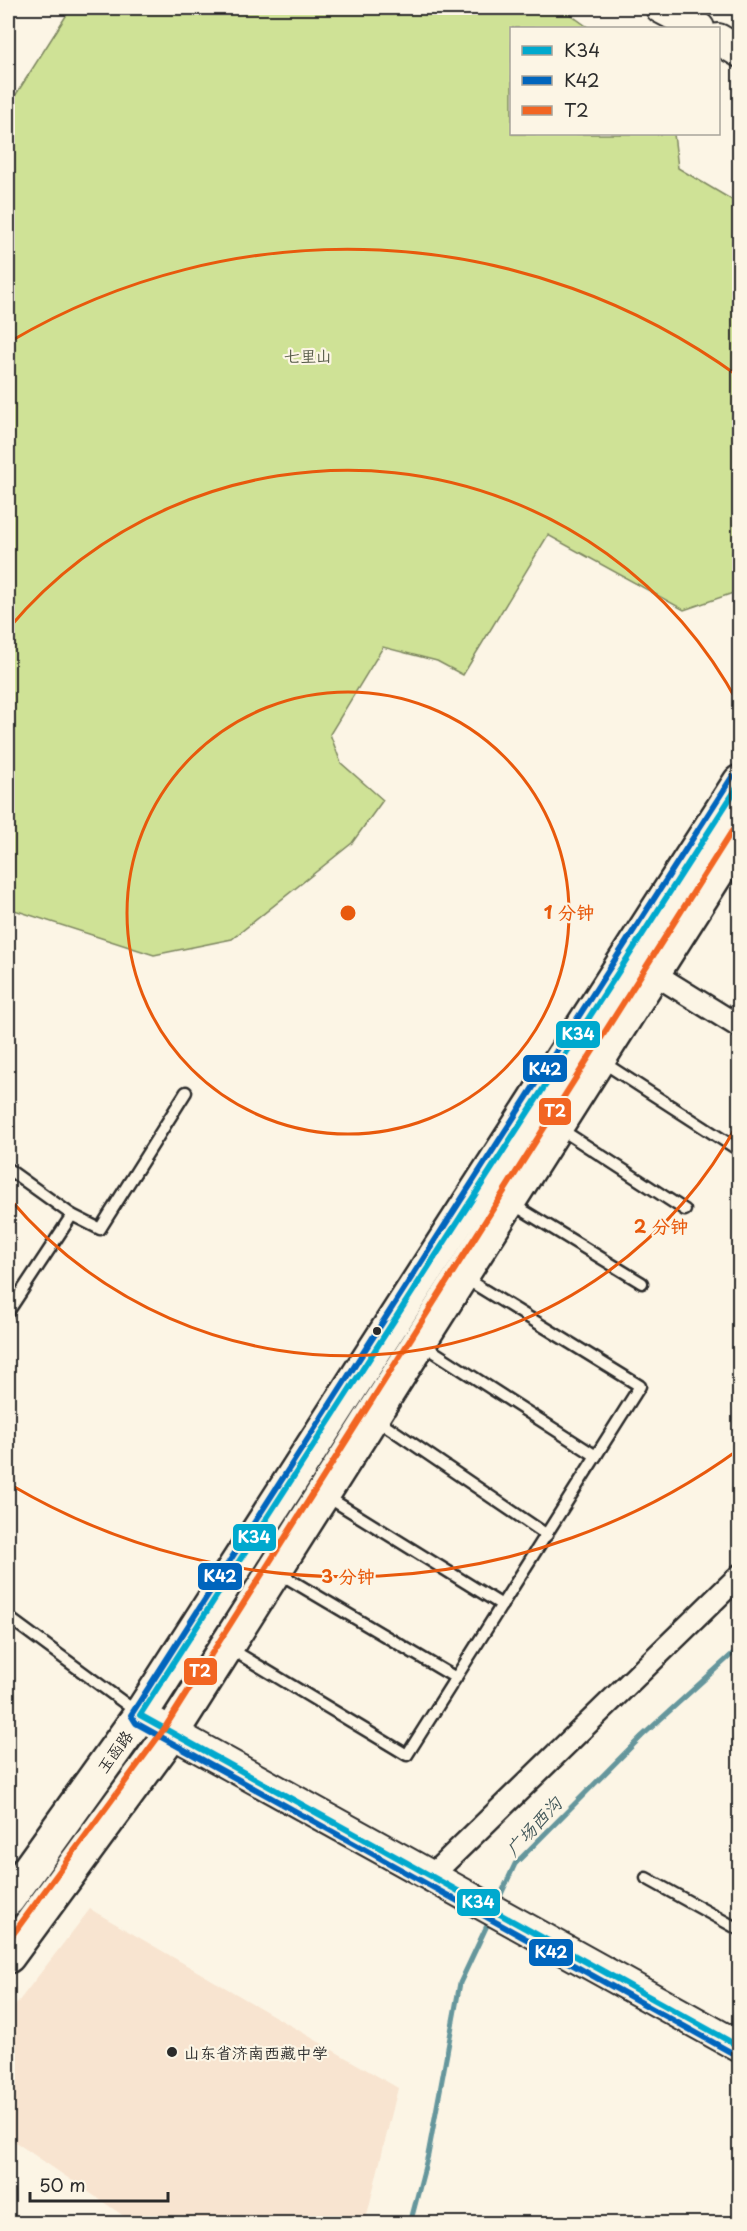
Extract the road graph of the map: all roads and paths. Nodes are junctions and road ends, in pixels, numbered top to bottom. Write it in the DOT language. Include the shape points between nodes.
graph roads {
  1 [pos="661,8"];
  2 [pos="697,27"];
  3 [pos="720,40"];
  4 [pos="740,52"];
  5 [pos="740,782"];
  6 [pos="740,836"];
  7 [pos="653,973"];
  8 [pos="740,1027"];
  9 [pos="598,1059"];
  10 [pos="186,1092"];
  11 [pos="556,1126"];
  12 [pos="734,1147"];
  13 [pos="8,1169"];
  14 [pos="508,1202"];
  15 [pos="685,1210"];
  16 [pos="72,1215"];
  17 [pos="461,1276"];
  18 [pos="642,1283"];
  19 [pos="8,1312"];
  20 [pos="419,1342"];
  21 [pos="372,1416"];
  22 [pos="596,1456"];
  23 [pos="323,1494"];
  24 [pos="547,1535"];
  25 [pos="275,1571"];
  26 [pos="740,1575"];
  27 [pos="502,1605"];
  28 [pos="8,1617"];
  29 [pos="226,1647"];
  30 [pos="456,1678"];
  31 [pos="140,1715"];
  32 [pos="171,1734"];
  33 [pos="430,1877"];
  34 [pos="646,1878"];
  35 [pos="8,1899"];
  36 [pos="740,1930"];
  37 [pos="8,1956"];
  38 [pos="740,2048"];
  1 -- 2 [label="street"];
  3 -- 4 [label="street"];
  5 -- 31 [label="main road, 玉函路"];
  6 -- 7 [label="main road"];
  7 -- 8 [label="street"];
  7 -- 9 [label="main road"];
  9 -- 11 [label="main road"];
  9 -- 12 [label="lane"];
  10 -- 16 [label="lane" via="99,1229"];
  11 -- 14 [label="main road"];
  11 -- 15 [label="lane"];
  13 -- 16 [label="lane"];
  14 -- 17 [label="main road"];
  14 -- 18 [label="lane"];
  16 -- 19 [label="lane"];
  17 -- 20 [label="main road"];
  17 -- 22 [label="lane" via="640,1386"];
  20 -- 21 [label="main road"];
  20 -- 22 [label="lane"];
  21 -- 23 [label="main road"];
  21 -- 24 [label="lane"];
  22 -- 24 [label="lane"];
  23 -- 25 [label="main road"];
  23 -- 27 [label="lane"];
  24 -- 27 [label="lane"];
  25 -- 29 [label="main road"];
  25 -- 30 [label="lane"];
  26 -- 33 [label="street"];
  27 -- 30 [label="lane"];
  28 -- 31 [label="lane"];
  29 -- 30 [label="lane" via="408,1755"];
  29 -- 32 [label="main road"];
  31 -- 32 [label="street"];
  31 -- 35 [label="main road, 玉函路"];
  32 -- 33 [label="street"];
  32 -- 37 [label="main road"];
  33 -- 38 [label="street"];
  34 -- 36 [label="lane"];
}
